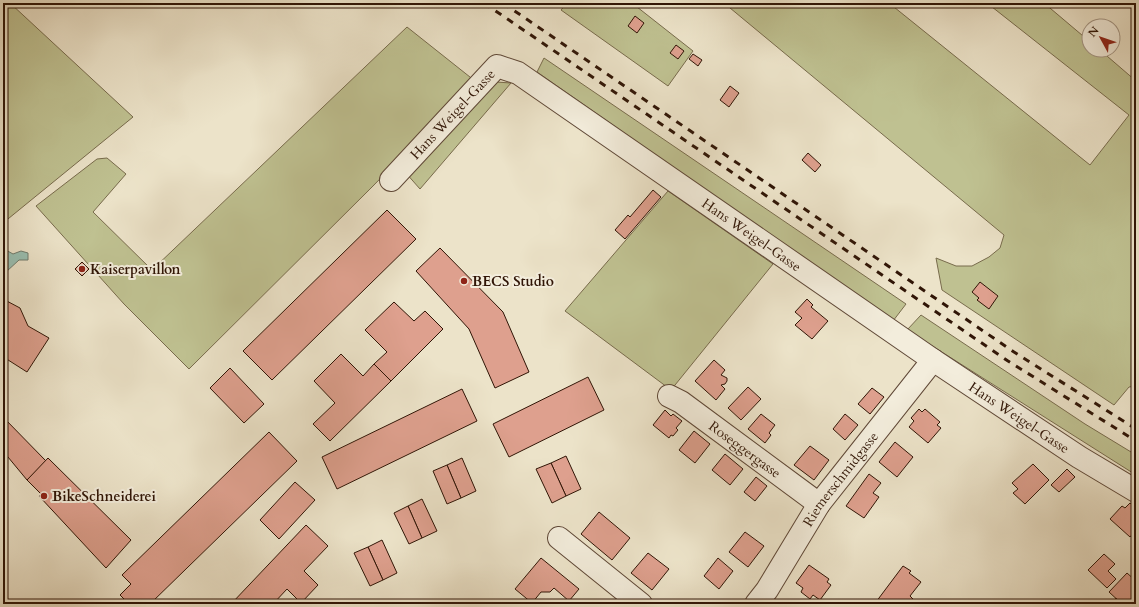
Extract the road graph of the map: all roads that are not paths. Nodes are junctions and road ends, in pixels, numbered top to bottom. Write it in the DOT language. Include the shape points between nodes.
graph roads {
  1 [pos="391,180"];
  2 [pos="933,360"];
  3 [pos="669,396"];
  4 [pos="1136,491"];
  5 [pos="818,504"];
  6 [pos="559,538"];
  7 [pos="641,604"];
  8 [pos="756,604"];
  1 -- 2 [label="street, Hans Weigel-Gasse" via="497,66 518,73"];
  2 -- 4 [label="street, Hans Weigel-Gasse" via="1079,457"];
  2 -- 5 [label="street, Riemerschmidgasse"];
  3 -- 5 [label="street, Roseggergasse" via="681,402"];
  5 -- 8 [label="street, Riemerschmidgasse"];
  6 -- 7 [label="street"];
}
